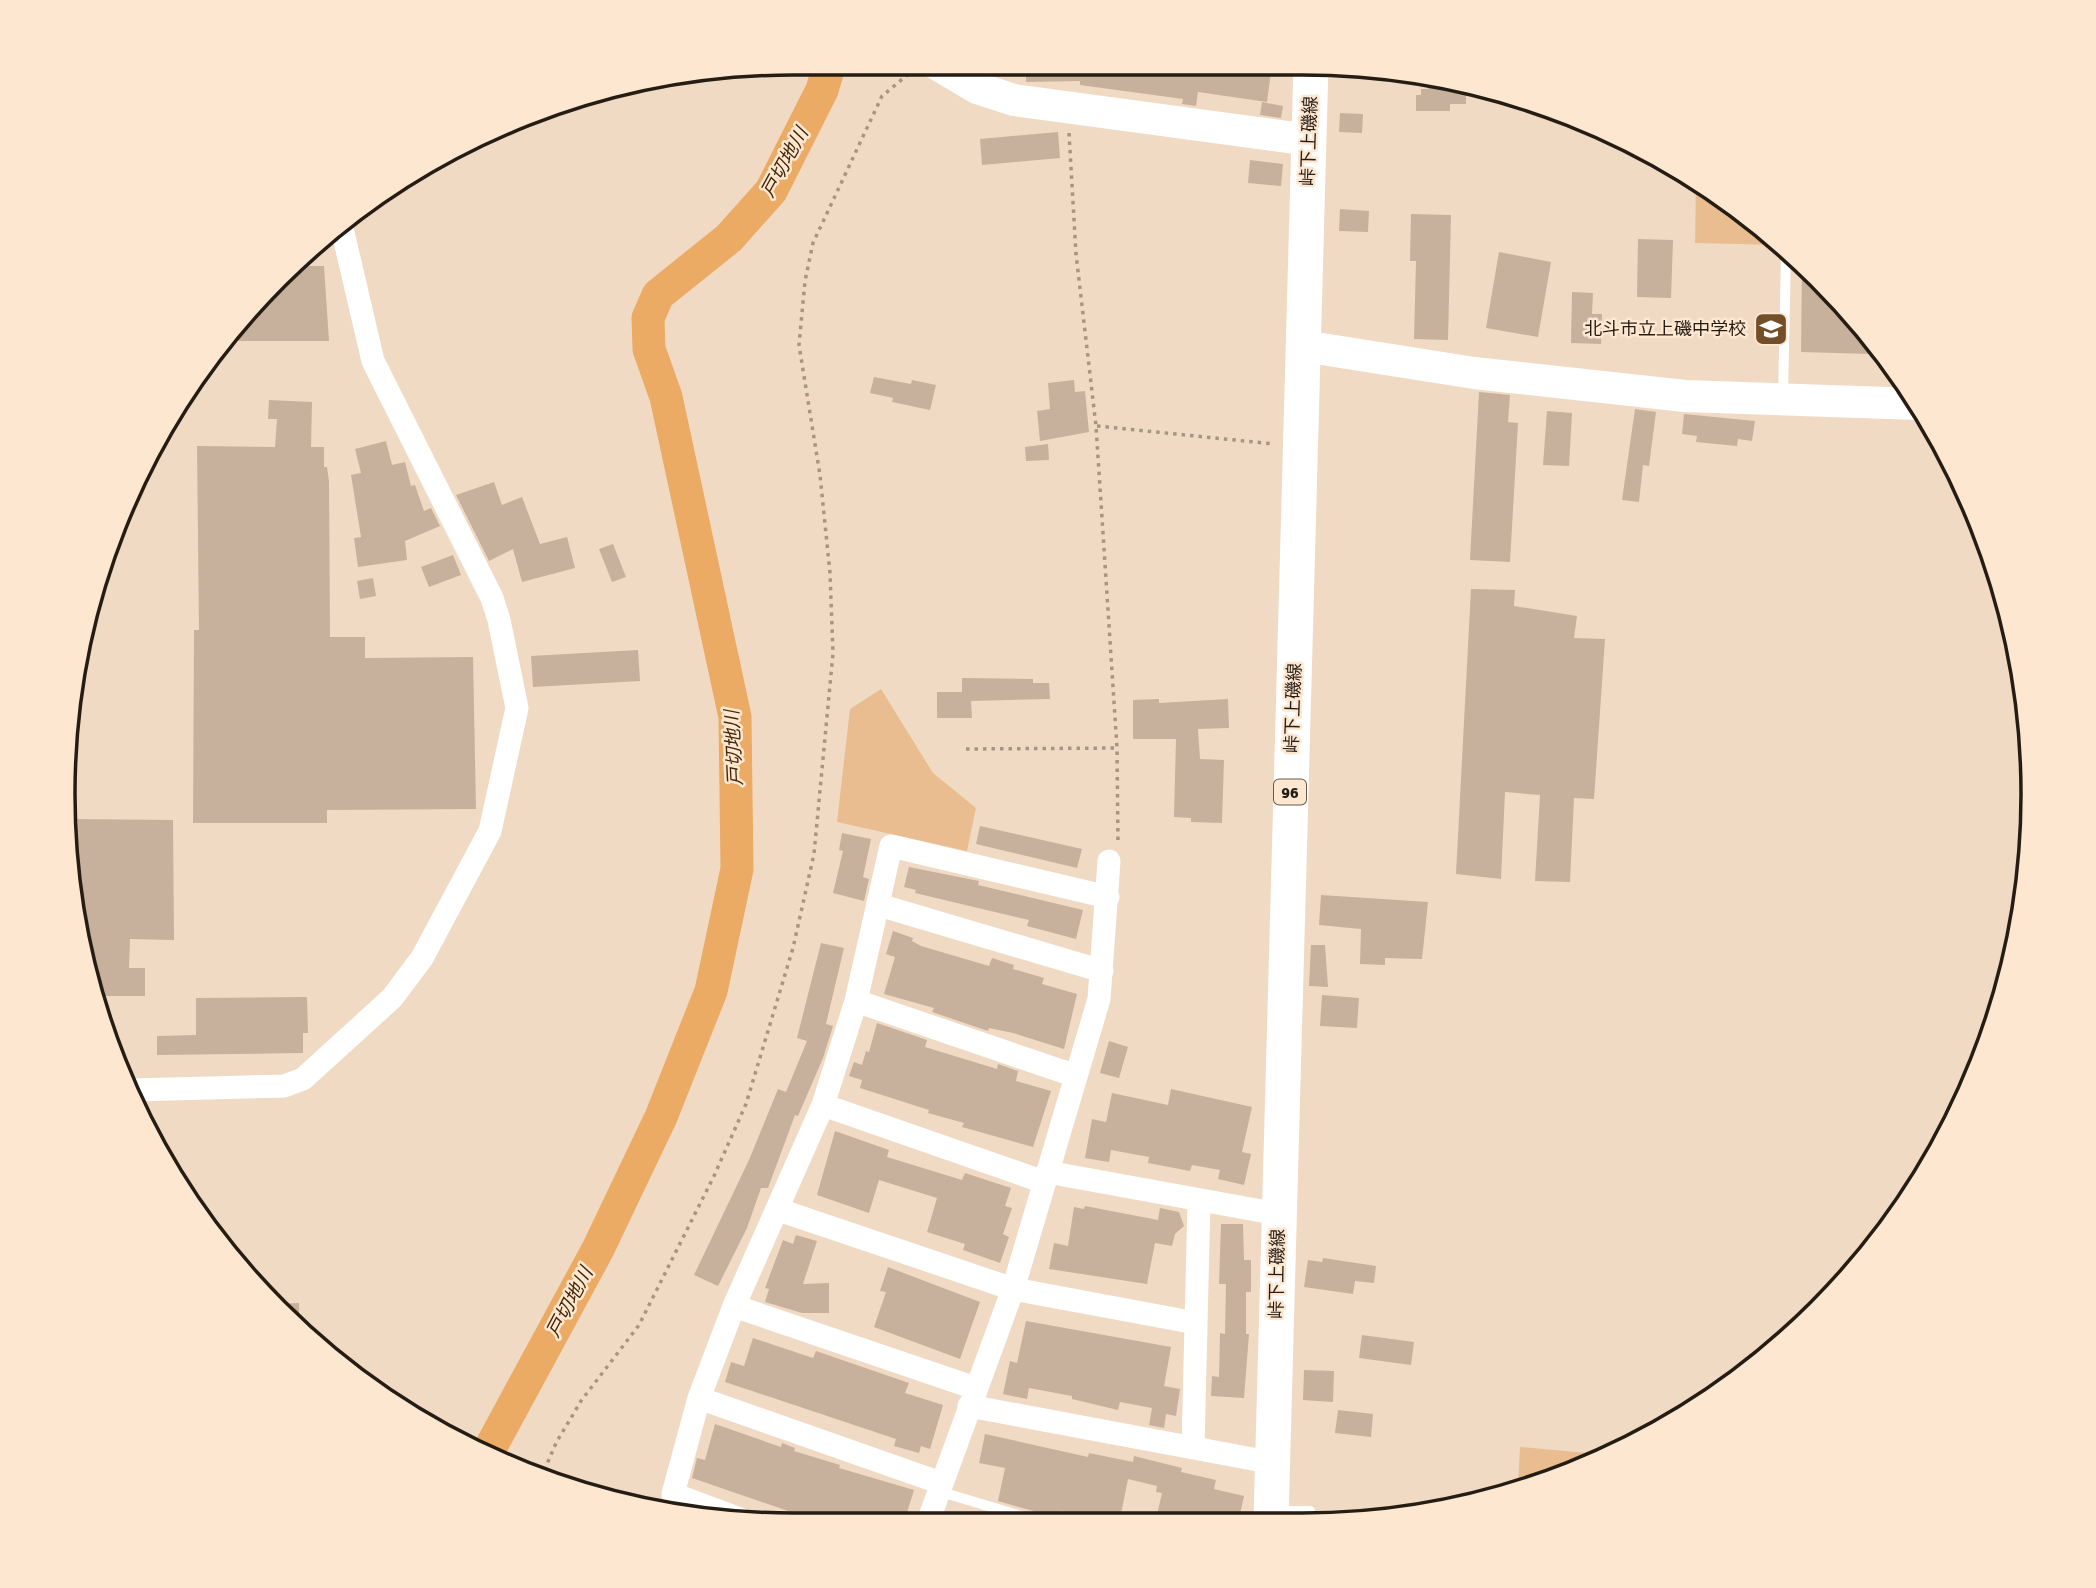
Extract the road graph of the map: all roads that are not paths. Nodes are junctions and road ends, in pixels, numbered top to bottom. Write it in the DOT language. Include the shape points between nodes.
graph roads {
  1 [pos="938,75"];
  2 [pos="1311,75"];
  3 [pos="1310,139"];
  4 [pos="343,234"];
  5 [pos="1786,263"];
  6 [pos="1303,346"];
  7 [pos="1903,400"];
  8 [pos="1782,401"];
  9 [pos="1109,862"];
  10 [pos="1108,897"];
  11 [pos="879,905"];
  12 [pos="1102,971"];
  13 [pos="856,1001"];
  14 [pos="1076,1076"];
  15 [pos="139,1090"];
  16 [pos="823,1105"];
  17 [pos="1046,1177"];
  18 [pos="1199,1200"];
  19 [pos="779,1210"];
  20 [pos="1278,1214"];
  21 [pos="1013,1289"];
  22 [pos="734,1306"];
  23 [pos="1196,1323"];
  24 [pos="972,1397"];
  25 [pos="699,1398"];
  26 [pos="1193,1448"];
  27 [pos="1274,1463"];
  28 [pos="939,1487"];
  29 [pos="710,1508"];
  30 [pos="931,1513"];
  31 [pos="1014,1513"];
  32 [pos="1271,1513"];
  33 [pos="1290,1513"];
  34 [pos="1310,1513"];
  1 -- 3 [label="street" via="996,95"];
  2 -- 3 [label="main road, 峠下上磯線 / 96"];
  3 -- 6 [label="main road, 峠下上磯線 / 96"];
  4 -- 15 [label="street" via="373,361 499,620 517,708 490,831 408,979 303,1079 284,1086"];
  5 -- 8 [label="lane"];
  6 -- 8 [label="street" via="1474,373 1685,396"];
  6 -- 20 [label="main road, 峠下上磯線 / 96"];
  7 -- 8 [label="street"];
  9 -- 10 [label="street"];
  10 -- 11 [label="street" via="891,846"];
  10 -- 12 [label="street"];
  11 -- 12 [label="street"];
  11 -- 13 [label="street"];
  12 -- 14 [label="street" via="1099,999"];
  13 -- 14 [label="street"];
  13 -- 16 [label="street"];
  14 -- 17 [label="street"];
  16 -- 17 [label="street"];
  16 -- 19 [label="street"];
  17 -- 18 [label="street"];
  17 -- 21 [label="street"];
  18 -- 20 [label="street"];
  18 -- 23 [label="street"];
  19 -- 21 [label="street"];
  19 -- 22 [label="street"];
  20 -- 27 [label="main road, 峠下上磯線 / 96"];
  21 -- 23 [label="street"];
  21 -- 24 [label="street"];
  22 -- 24 [label="street"];
  22 -- 25 [label="street"];
  23 -- 26 [label="street"];
  24 -- 26 [label="street"];
  24 -- 28 [label="street"];
  25 -- 28 [label="street"];
  25 -- 29 [label="street" via="673,1494"];
  26 -- 27 [label="street"];
  27 -- 32 [label="main road, 峠下上磯線 / 96"];
  28 -- 30 [label="street"];
  28 -- 31 [label="lane"];
  33 -- 34 [label="lane"];
}
